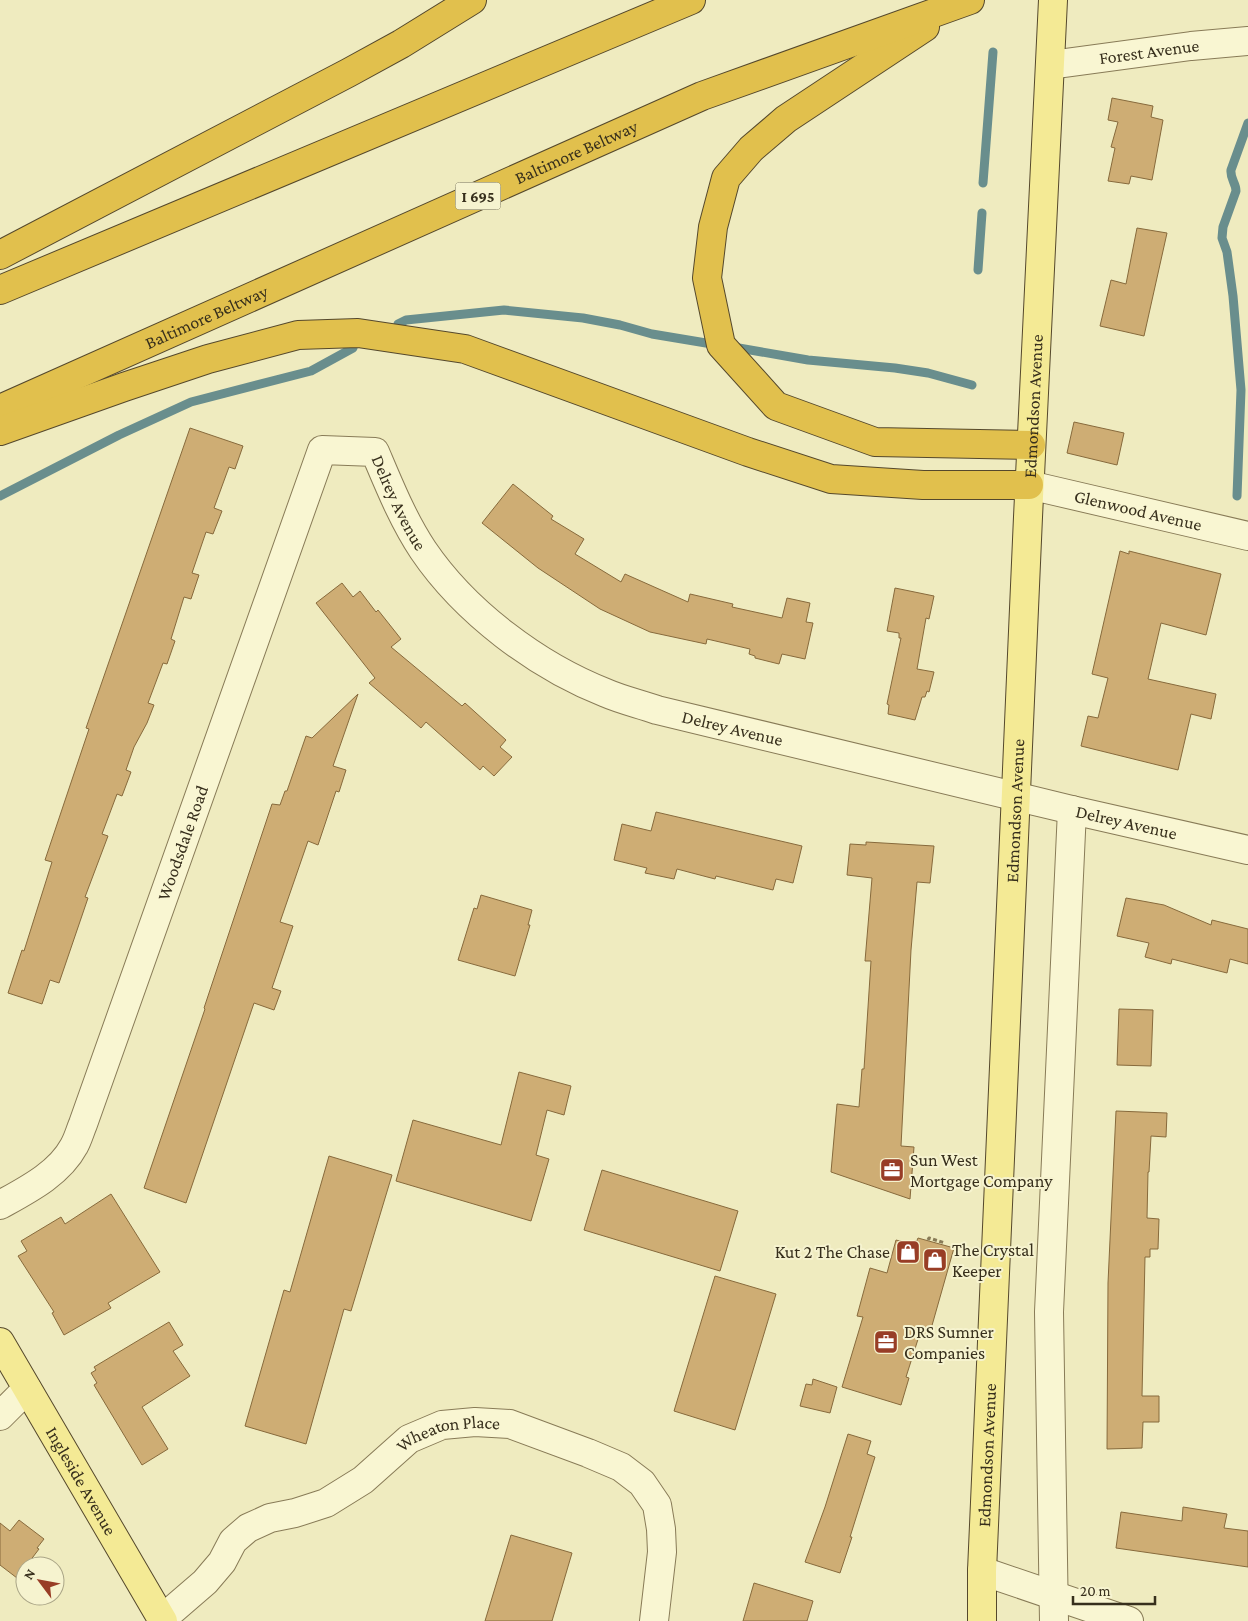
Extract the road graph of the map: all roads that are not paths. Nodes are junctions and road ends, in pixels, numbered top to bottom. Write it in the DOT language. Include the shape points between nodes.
graph roads {
  1 [pos="472,0"];
  2 [pos="691,0"];
  3 [pos="1053,0"];
  4 [pos="966,1"];
  5 [pos="1248,41"];
  6 [pos="1050,65"];
  7 [pos="0,255"];
  8 [pos="0,290"];
  9 [pos="0,409"];
  10 [pos="0,431"];
  11 [pos="1032,444"];
  12 [pos="322,450"];
  13 [pos="1029,484"];
  14 [pos="1248,536"];
  15 [pos="1016,796"];
  16 [pos="1072,810"];
  17 [pos="1248,850"];
  18 [pos="0,1205"];
  19 [pos="0,1342"];
  20 [pos="27,1389"];
  21 [pos="0,1416"];
  22 [pos="982,1571"];
  23 [pos="1054,1608"];
  24 [pos="162,1620"];
  25 [pos="654,1621"];
  26 [pos="982,1621"];
  27 [pos="1129,1621"];
  1 -- 7 [label="highway" via="363,65"];
  2 -- 8 [label="highway"];
  3 -- 6 [label="main road, Edmondson Avenue"];
  4 -- 9 [label="highway, Baltimore Beltway / I 695" via="702,96"];
  4 -- 11 [label="highway" via="786,119 751,149 726,178 713,227 707,278 720,345 776,406 875,442"];
  5 -- 6 [label="street, Forest Avenue"];
  6 -- 11 [label="main road, Edmondson Avenue"];
  10 -- 13 [label="highway" via="208,359 298,335 358,333 465,349 831,479 923,486"];
  11 -- 13 [label="main road, Edmondson Avenue"];
  12 -- 15 [label="street, Delrey Avenue" via="374,452 418,541 450,584 521,648 567,675 606,694 657,710"];
  12 -- 18 [label="street, Woodsdale Road" via="74,1147 56,1169"];
  13 -- 14 [label="street, Glenwood Avenue"];
  13 -- 15 [label="main road, Edmondson Avenue"];
  15 -- 16 [label="street, Delrey Avenue"];
  15 -- 22 [label="main road, Edmondson Avenue"];
  16 -- 17 [label="street, Delrey Avenue"];
  16 -- 23 [label="street" via="1049,1312"];
  19 -- 20 [label="main road, Ingleside Avenue"];
  20 -- 21 [label="street"];
  20 -- 24 [label="main road, Ingleside Avenue"];
  22 -- 23 [label="street"];
  22 -- 26 [label="main road, Edmondson Avenue"];
  23 -- 27 [label="street"];
  24 -- 25 [label="street, Wheaton Place" via="204,1582 222,1562 233,1541 248,1528 270,1518 326,1503 363,1480 409,1439 442,1425 475,1422 510,1424 621,1467 642,1484 657,1505 661,1529 662,1552"];
}
